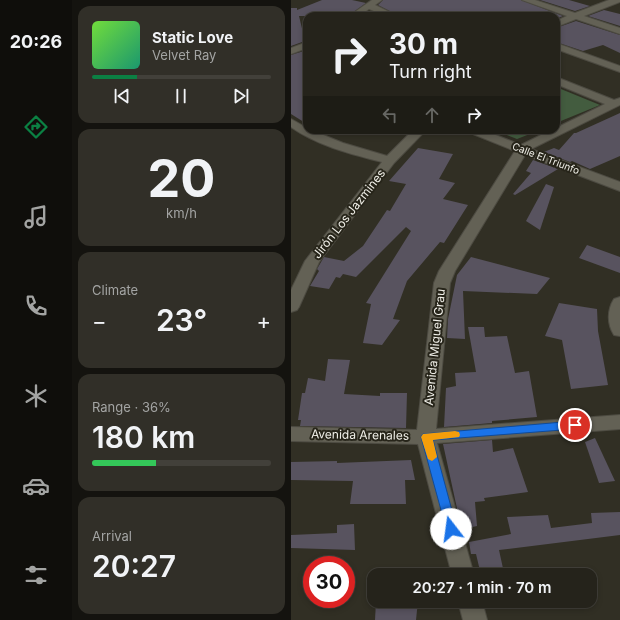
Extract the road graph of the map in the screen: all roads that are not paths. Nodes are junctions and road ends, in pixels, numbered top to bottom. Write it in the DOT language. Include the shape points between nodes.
graph roads {
  1 [pos="526,0"];
  2 [pos="617,0"];
  3 [pos="373,2"];
  4 [pos="359,12"];
  5 [pos="388,12"];
  6 [pos="575,16"];
  7 [pos="560,22"];
  8 [pos="620,31"];
  9 [pos="303,45"];
  10 [pos="291,46"];
  11 [pos="303,46"];
  12 [pos="560,47"];
  13 [pos="291,51"];
  14 [pos="620,69"];
  15 [pos="560,81"];
  16 [pos="617,102"];
  17 [pos="291,122"];
  18 [pos="560,130"];
  19 [pos="303,132"];
  20 [pos="308,134"];
  21 [pos="416,134"];
  22 [pos="483,134"];
  23 [pos="552,134"];
  24 [pos="523,148"];
  25 [pos="390,160"];
  26 [pos="620,187"];
  27 [pos="620,302"];
  28 [pos="291,307"];
  29 [pos="620,331"];
  30 [pos="620,422"];
  31 [pos="291,434"];
  32 [pos="427,437"];
  33 [pos="461,568"];
  34 [pos="472,608"];
  35 [pos="475,620"];
  1 -- 6 [label="street"];
  2 -- 6 [label="street"];
  3 -- 4 [label="street"];
  3 -- 5 [label="street"];
  6 -- 7 [label="street"];
  6 -- 8 [label="street"];
  9 -- 10 [label="street"];
  11 -- 13 [label="street"];
  12 -- 14 [label="street"];
  15 -- 16 [label="street"];
  16 -- 18 [label="street"];
  17 -- 19 [label="street"];
  20 -- 25 [label="street" via="337,146"];
  21 -- 25 [label="street, Jirón Los Jazmines"];
  22 -- 24 [label="street, Calle El Triunfo"];
  23 -- 24 [label="street"];
  24 -- 26 [label="street, Calle El Triunfo"];
  24 -- 32 [label="street, Avenida Miguel Grau" via="447,270 442,283"];
  25 -- 28 [label="street, Jirón Los Jazmines" via="312,261"];
  27 -- 29 [label="street" via="617,310"];
  30 -- 32 [label="street, Avenida Arenales"];
  31 -- 32 [label="street, Avenida Arenales"];
  32 -- 33 [label="street, Avenida Miguel Grau"];
  34 -- 35 [label="street"];
}
